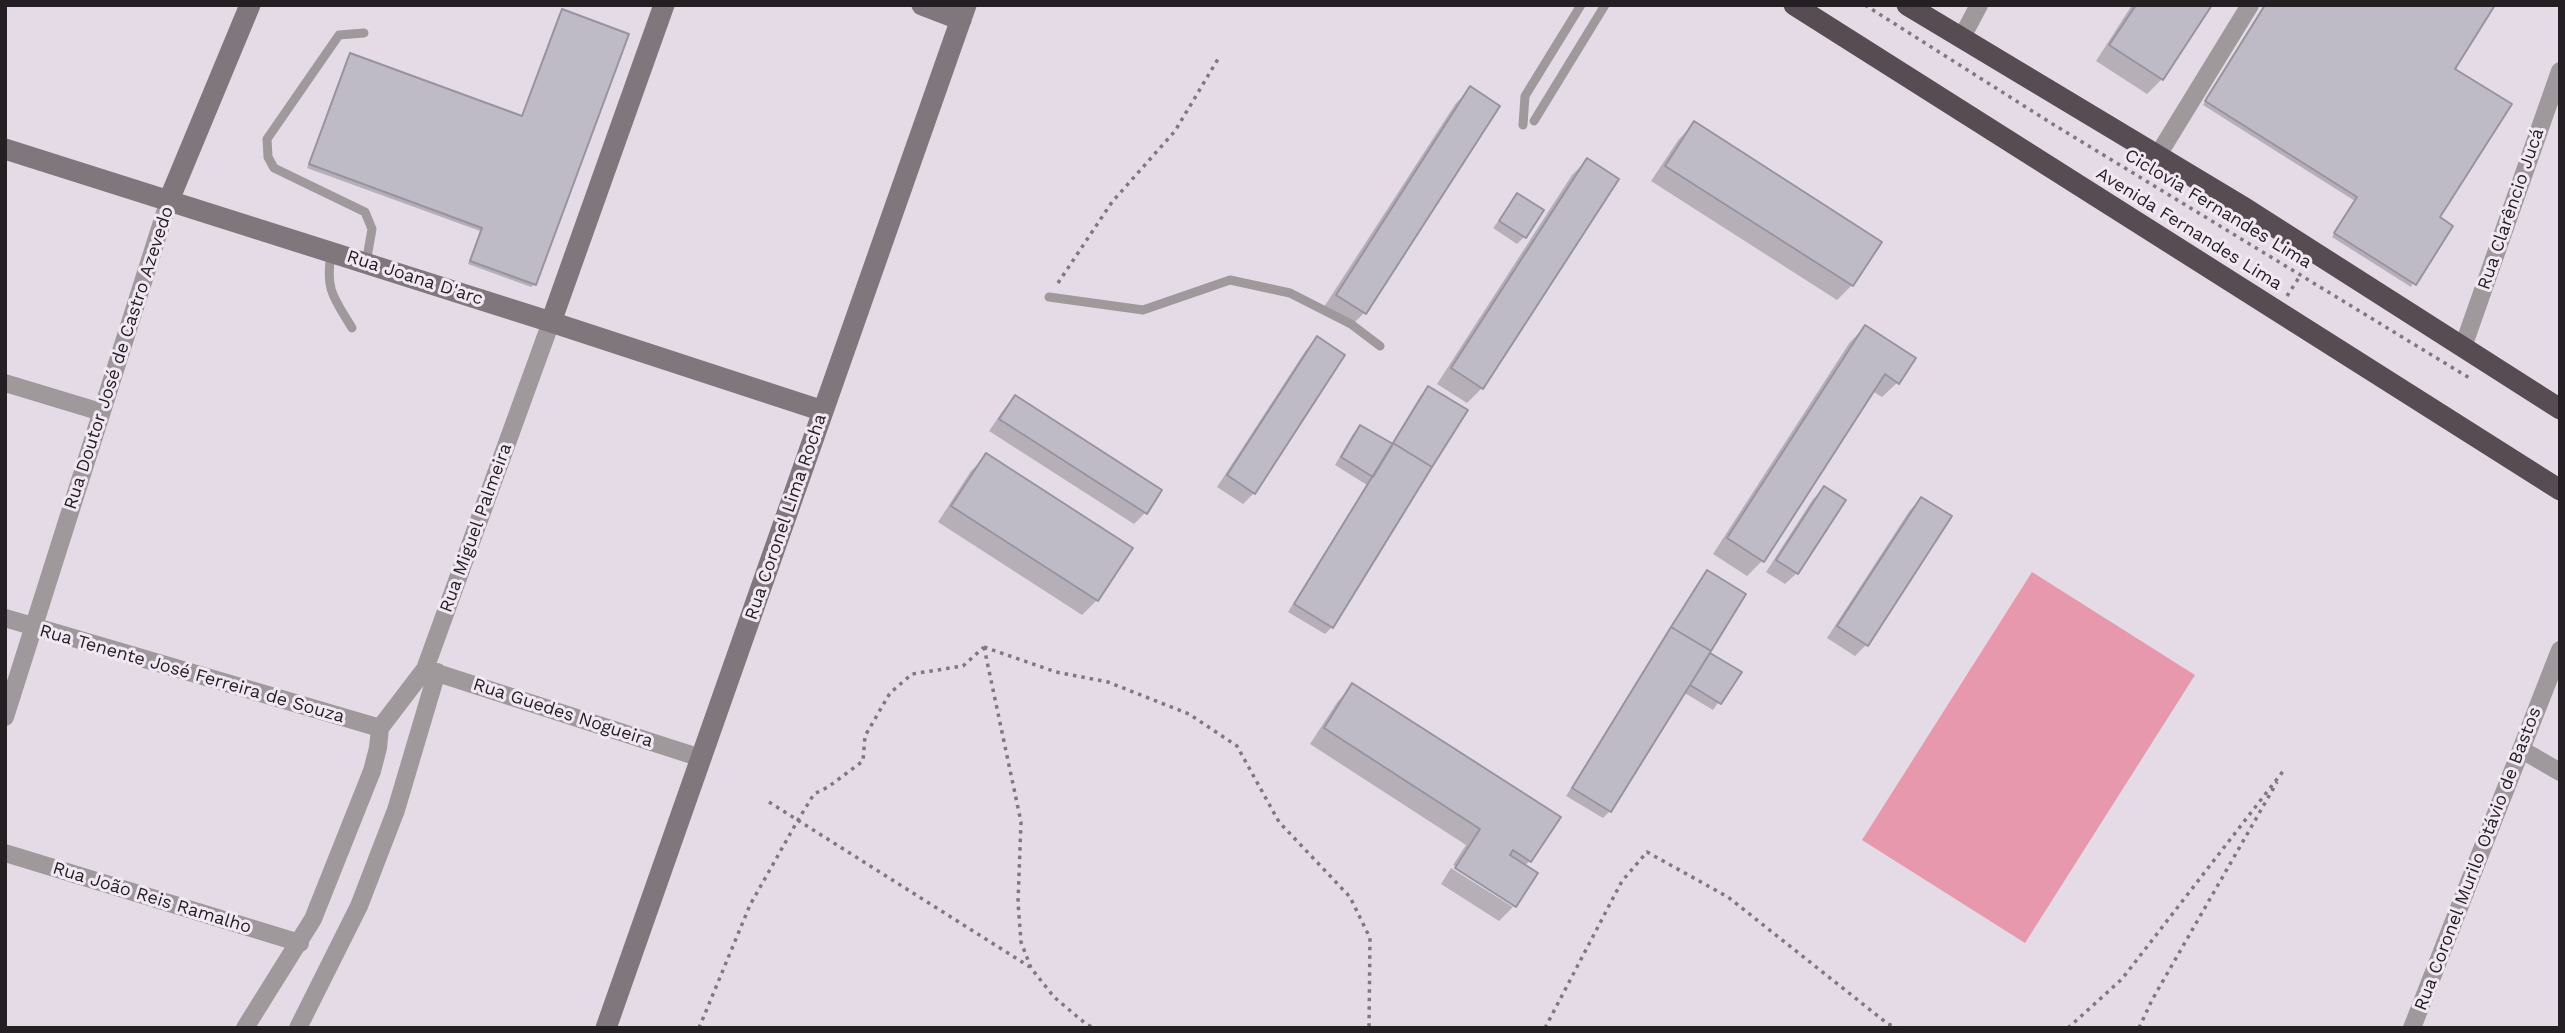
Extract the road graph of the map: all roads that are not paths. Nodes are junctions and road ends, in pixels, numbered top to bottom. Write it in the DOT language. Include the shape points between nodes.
graph roads {
  1 [pos="250,5"];
  2 [pos="664,5"];
  3 [pos="922,5"];
  4 [pos="1581,5"];
  5 [pos="1605,5"];
  6 [pos="1794,5"];
  7 [pos="1907,5"];
  8 [pos="1979,5"];
  9 [pos="2250,5"];
  10 [pos="963,12"];
  11 [pos="364,33"];
  12 [pos="1961,38"];
  13 [pos="2560,71"];
  14 [pos="1534,121"];
  15 [pos="1523,125"];
  16 [pos="5,149"];
  17 [pos="2158,155"];
  18 [pos="169,200"];
  19 [pos="332,252"];
  20 [pos="366,263"];
  21 [pos="1049,297"];
  22 [pos="551,322"];
  23 [pos="352,328"];
  24 [pos="1380,346"];
  25 [pos="2463,347"];
  26 [pos="5,383"];
  27 [pos="2560,409"];
  28 [pos="823,411"];
  29 [pos="101,412"];
  30 [pos="2560,490"];
  31 [pos="5,618"];
  32 [pos="33,627"];
  33 [pos="2560,650"];
  34 [pos="431,671"];
  35 [pos="5,718"];
  36 [pos="380,728"];
  37 [pos="2522,750"];
  38 [pos="701,758"];
  39 [pos="2560,772"];
  40 [pos="5,853"];
  41 [pos="300,943"];
  42 [pos="245,1028"];
  43 [pos="298,1028"];
  44 [pos="606,1028"];
  45 [pos="2412,1028"];
  1 -- 18 [label="street, Rua Doutor José de Castro Azevedo"];
  2 -- 22 [label="street, Rua Miguel Palmeira"];
  3 -- 10 [label="street"];
  4 -- 15 [label="lane" via="1525,96"];
  5 -- 14 [label="lane"];
  6 -- 30 [label="highway, Avenida Fernandes Lima"];
  7 -- 12 [label="highway"];
  8 -- 12 [label="street"];
  9 -- 17 [label="street"];
  10 -- 28 [label="street, Rua Coronel Lima Rocha"];
  11 -- 20 [label="lane" via="339,35 267,139 274,168 365,212 372,229"];
  12 -- 17 [label="highway"];
  13 -- 25 [label="street, Rua Clarêncio Jucá"];
  16 -- 18 [label="street, Rua Joana D'arc"];
  17 -- 25 [label="highway"];
  18 -- 19 [label="street, Rua Joana D'arc"];
  18 -- 29 [label="street, Rua Doutor José de Castro Azevedo"];
  19 -- 20 [label="street, Rua Joana D'arc"];
  19 -- 23 [label="lane" via="329,290"];
  20 -- 22 [label="street, Rua Joana D'arc"];
  21 -- 24 [label="lane" via="1143,310 1230,281 1290,293 1351,324"];
  22 -- 28 [label="street, Rua Joana D'arc"];
  22 -- 34 [label="street, Rua Miguel Palmeira"];
  25 -- 27 [label="highway"];
  26 -- 29 [label="street"];
  28 -- 38 [label="street, Rua Coronel Lima Rocha"];
  29 -- 32 [label="street, Rua Doutor José de Castro Azevedo"];
  31 -- 32 [label="street, Rua Tenente José Ferreira de Souza"];
  32 -- 35 [label="street, Rua Doutor José de Castro Azevedo"];
  32 -- 36 [label="street, Rua Tenente José Ferreira de Souza"];
  33 -- 37 [label="street, Rua Coronel Murilo Otávio de Bastos"];
  34 -- 36 [label="street, Rua Miguel Palmeira"];
  34 -- 38 [label="street, Rua Guedes Nogueira"];
  34 -- 43 [label="street, Rua Miguel Palmeira" via="396,810 359,906"];
  36 -- 41 [label="street, Rua Miguel Palmeira" via="372,771"];
  37 -- 39 [label="street"];
  37 -- 45 [label="street, Rua Coronel Murilo Otávio de Bastos"];
  38 -- 44 [label="street, Rua Coronel Lima Rocha"];
  40 -- 41 [label="street, Rua João Reis Ramalho"];
  41 -- 42 [label="street, Rua Miguel Palmeira"];
}
